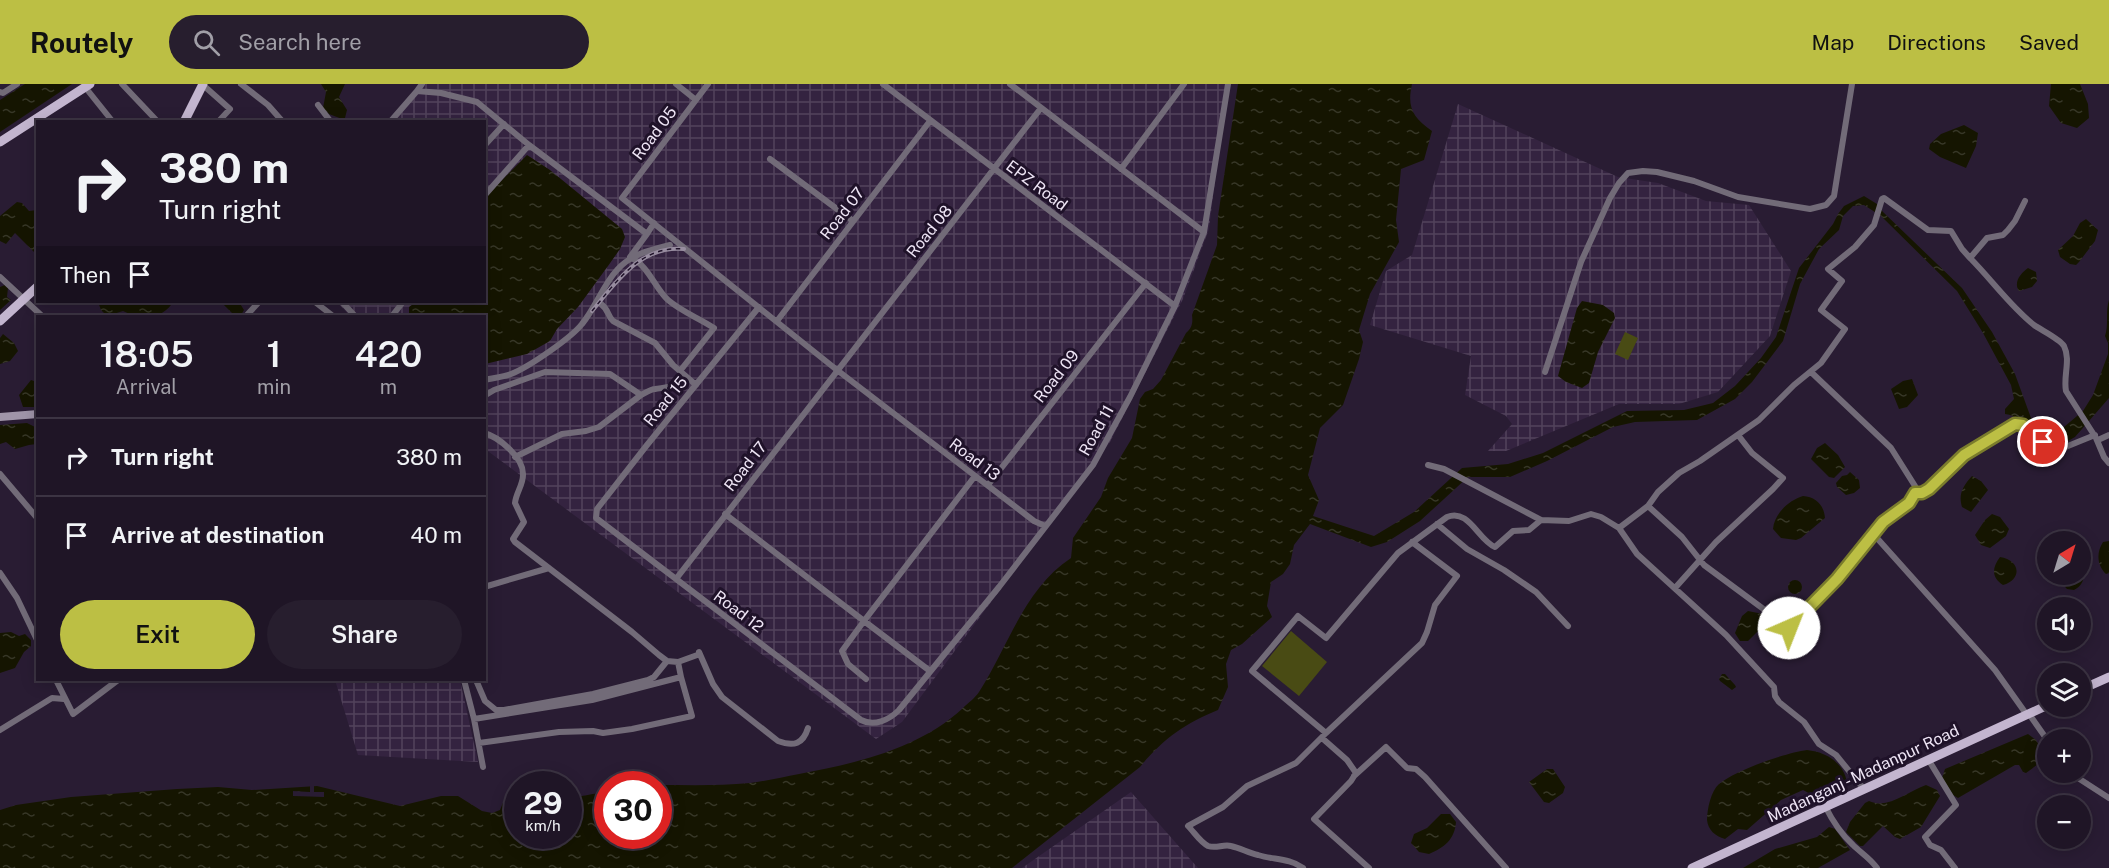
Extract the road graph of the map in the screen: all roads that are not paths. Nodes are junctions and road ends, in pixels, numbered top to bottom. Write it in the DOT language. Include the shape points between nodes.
graph roads {
  1 [pos="17,84"];
  2 [pos="122,84"];
  3 [pos="203,84"];
  4 [pos="241,84"];
  5 [pos="676,84"];
  6 [pos="708,84"];
  7 [pos="883,84"];
  8 [pos="1010,84"];
  9 [pos="1184,84"];
  10 [pos="1228,84"];
  11 [pos="1852,84"];
  12 [pos="87,86"];
  13 [pos="419,86"];
  14 [pos="1,94"];
  15 [pos="696,100"];
  16 [pos="318,105"];
  17 [pos="1041,108"];
  18 [pos="112,120"];
  19 [pos="156,120"];
  20 [pos="185,120"];
  21 [pos="220,120"];
  22 [pos="281,120"];
  23 [pos="329,120"];
  24 [pos="392,120"];
  25 [pos="930,121"];
  26 [pos="504,124"];
  27 [pos="18,131"];
  28 [pos="0,136"];
  29 [pos="0,142"];
  30 [pos="486,144"];
  31 [pos="529,145"];
  32 [pos="770,159"];
  33 [pos="1121,169"];
  34 [pos="995,170"];
  35 [pos="486,194"];
  36 [pos="622,198"];
  37 [pos="2025,201"];
  38 [pos="853,221"];
  39 [pos="654,223"];
  40 [pos="1204,232"];
  41 [pos="646,234"];
  42 [pos="670,245"];
  43 [pos="1970,258"];
  44 [pos="0,277"];
  45 [pos="1146,283"];
  46 [pos="36,288"];
  47 [pos="22,300"];
  48 [pos="258,303"];
  49 [pos="316,303"];
  50 [pos="343,303"];
  51 [pos="402,303"];
  52 [pos="601,304"];
  53 [pos="1175,306"];
  54 [pos="759,307"];
  55 [pos="41,315"];
  56 [pos="247,315"];
  57 [pos="332,315"];
  58 [pos="355,315"];
  59 [pos="393,315"];
  60 [pos="0,321"];
  61 [pos="777,321"];
  62 [pos="837,370"];
  63 [pos="680,371"];
  64 [pos="1545,372"];
  65 [pos="1810,372"];
  66 [pos="688,378"];
  67 [pos="486,380"];
  68 [pos="696,385"];
  69 [pos="486,395"];
  70 [pos="641,395"];
  71 [pos="36,414"];
  72 [pos="0,417"];
  73 [pos="486,434"];
  74 [pos="1738,435"];
  75 [pos="2109,435"];
  76 [pos="2096,438"];
  77 [pos="515,457"];
  78 [pos="2109,463"];
  79 [pos="1428,465"];
  80 [pos="0,474"];
  81 [pos="975,476"];
  82 [pos="988,485"];
  83 [pos="1915,493"];
  84 [pos="1648,506"];
  85 [pos="595,513"];
  86 [pos="725,514"];
  87 [pos="36,517"];
  88 [pos="1540,520"];
  89 [pos="1437,524"];
  90 [pos="1045,526"];
  91 [pos="1619,528"];
  92 [pos="1874,535"];
  93 [pos="1412,542"];
  94 [pos="1700,559"];
  95 [pos="549,568"];
  96 [pos="0,573"];
  97 [pos="676,579"];
  98 [pos="486,586"];
  99 [pos="1675,588"];
  100 [pos="864,621"];
  101 [pos="1568,626"];
  102 [pos="36,638"];
  103 [pos="667,661"];
  104 [pos="678,662"];
  105 [pos="930,671"];
  106 [pos="681,677"];
  107 [pos="2109,677"];
  108 [pos="866,679"];
  109 [pos="56,681"];
  110 [pos="117,681"];
  111 [pos="464,681"];
  112 [pos="476,681"];
  113 [pos="2091,685"];
  114 [pos="64,699"];
  115 [pos="2037,710"];
  116 [pos="2028,714"];
  117 [pos="474,719"];
  118 [pos="872,724"];
  119 [pos="808,728"];
  120 [pos="2039,729"];
  121 [pos="0,730"];
  122 [pos="1324,736"];
  123 [pos="479,743"];
  124 [pos="1928,759"];
  125 [pos="483,767"];
  126 [pos="1354,776"];
  127 [pos="2086,783"];
  128 [pos="1863,788"];
  129 [pos="2109,798"];
  130 [pos="1826,806"];
  131 [pos="1303,868"];
  132 [pos="1369,868"];
  133 [pos="1506,868"];
  134 [pos="1692,868"];
  135 [pos="1877,868"];
  136 [pos="1956,868"];
  1 -- 14 [label="street"];
  2 -- 19 [label="street"];
  3 -- 20 [label="main road"];
  3 -- 21 [label="street" via="230,109"];
  4 -- 22 [label="street"];
  5 -- 15 [label="street"];
  6 -- 15 [label="street, Road 05"];
  7 -- 25 [label="street, EPZ Road"];
  8 -- 17 [label="street"];
  9 -- 33 [label="street"];
  10 -- 40 [label="street, Road 11"];
  11 -- 64 [label="street" via="1834,196 1826,205 1810,208 1738,197 1657,172 1628,174 1610,198 1581,262"];
  12 -- 18 [label="street"];
  12 -- 27 [label="main road"];
  13 -- 24 [label="street"];
  13 -- 26 [label="street" via="477,102"];
  15 -- 36 [label="street, Road 05"];
  16 -- 23 [label="street"];
  17 -- 33 [label="street"];
  17 -- 34 [label="street, Road 08"];
  25 -- 34 [label="street, EPZ Road"];
  25 -- 38 [label="street, Road 07"];
  26 -- 30 [label="street"];
  26 -- 31 [label="street"];
  27 -- 28 [label="street"];
  27 -- 29 [label="main road"];
  31 -- 35 [label="street"];
  31 -- 41 [label="street"];
  32 -- 38 [label="street"];
  33 -- 40 [label="street"];
  34 -- 45 [label="street, EPZ Road"];
  34 -- 62 [label="street, Road 08"];
  36 -- 39 [label="street, Road 13"];
  37 -- 43 [label="street" via="2008,230 1987,238"];
  38 -- 61 [label="street, Road 07"];
  39 -- 41 [label="street"];
  39 -- 54 [label="street, Road 13"];
  40 -- 53 [label="street, Road 11"];
  41 -- 63 [label="street" via="630,257 638,261 668,299 714,328"];
  42 -- 67 [label="street" via="630,258 616,270 581,326 559,343 511,374"];
  43 -- 65 [label="street" via="1951,231 1928,230 1884,198 1874,225 1828,269 1842,281 1821,310 1845,328 1821,363"];
  43 -- 76 [label="street" via="2018,311 2062,342 2067,366 2066,391"];
  44 -- 47 [label="street"];
  45 -- 53 [label="street, EPZ Road"];
  45 -- 82 [label="street, Road 09"];
  46 -- 47 [label="main road"];
  47 -- 55 [label="street"];
  47 -- 60 [label="main road"];
  48 -- 56 [label="street"];
  49 -- 57 [label="street"];
  50 -- 58 [label="street"];
  51 -- 59 [label="street"];
  52 -- 63 [label="street" via="613,321 655,343"];
  53 -- 90 [label="street, Road 11" via="1093,465"];
  54 -- 61 [label="street, Road 13"];
  54 -- 68 [label="street, Road 15"];
  61 -- 62 [label="street, Road 13"];
  62 -- 81 [label="street, Road 13"];
  62 -- 86 [label="street, Road 17"];
  63 -- 66 [label="street"];
  65 -- 74 [label="street"];
  65 -- 83 [label="street" via="1891,448 1909,474"];
  66 -- 68 [label="street"];
  66 -- 70 [label="street" via="677,386 656,388"];
  68 -- 85 [label="street, Road 15"];
  69 -- 70 [label="street" via="545,372 610,374"];
  70 -- 77 [label="street" via="599,427 562,434"];
  71 -- 72 [label="street"];
  73 -- 77 [label="street"];
  74 -- 84 [label="street" via="1679,474"];
  74 -- 94 [label="street" via="1752,453 1783,477"];
  75 -- 76 [label="street"];
  76 -- 78 [label="street"];
  76 -- 83 [label="street" via="2053,448 2023,425 2012,425 1964,455 1929,489"];
  77 -- 95 [label="street" via="524,472 515,503 524,522 513,539"];
  79 -- 88 [label="street" via="1444,469"];
  80 -- 87 [label="street"];
  81 -- 82 [label="street, Road 13"];
  81 -- 100 [label="street"];
  82 -- 90 [label="street, Road 13"];
  83 -- 92 [label="street"];
  84 -- 91 [label="street"];
  84 -- 94 [label="street"];
  85 -- 97 [label="street, Road 12" via="596,518"];
  86 -- 97 [label="street, Road 17"];
  86 -- 100 [label="street"];
  88 -- 89 [label="street" via="1529,530 1513,531 1495,547 1461,516 1453,515"];
  88 -- 91 [label="street" via="1569,521 1591,514"];
  89 -- 93 [label="street"];
  89 -- 101 [label="street" via="1467,549 1536,592"];
  90 -- 105 [label="street, Road 11"];
  91 -- 99 [label="street" via="1636,554"];
  92 -- 94 [label="street" via="1789,628"];
  92 -- 116 [label="street" via="1995,670"];
  93 -- 122 [label="street" via="1457,576 1435,605 1422,643"];
  93 -- 122 [label="street" via="1398,553 1326,638 1298,616 1252,670"];
  94 -- 99 [label="street"];
  95 -- 98 [label="street"];
  95 -- 103 [label="street"];
  96 -- 102 [label="street"];
  97 -- 118 [label="street, Road 12" via="861,720"];
  99 -- 128 [label="street" via="1746,657 1774,687 1779,702 1804,722 1819,744 1836,755"];
  100 -- 105 [label="street"];
  100 -- 108 [label="street" via="842,651 848,664"];
  103 -- 104 [label="street"];
  103 -- 112 [label="street" via="648,680 504,710 496,710 485,701"];
  104 -- 106 [label="street"];
  104 -- 119 [label="street" via="699,653 722,697 778,741 800,742"];
  105 -- 118 [label="street, Road 11" via="893,715"];
  106 -- 117 [label="street" via="592,700"];
  106 -- 123 [label="street" via="692,716 612,732 559,732"];
  107 -- 113 [label="main road"];
  109 -- 114 [label="street"];
  110 -- 114 [label="street" via="73,714"];
  111 -- 117 [label="street"];
  114 -- 121 [label="street" via="52,698"];
  115 -- 116 [label="main road, Madanganj - Madanpur Road"];
  116 -- 120 [label="street"];
  116 -- 124 [label="main road, Madanganj - Madanpur Road"];
  117 -- 123 [label="street"];
  122 -- 126 [label="street" via="1347,760 1356,772"];
  122 -- 131 [label="street" via="1296,763 1247,786 1223,807 1188,826 1208,846 1231,846"];
  123 -- 125 [label="street"];
  124 -- 128 [label="main road, Madanganj - Madanpur Road"];
  124 -- 136 [label="street" via="1956,805 1925,837"];
  126 -- 132 [label="street" via="1314,819"];
  126 -- 133 [label="street" via="1386,747 1407,768 1419,771"];
  127 -- 129 [label="street"];
  128 -- 130 [label="main road, Madanganj - Madanpur Road"];
  130 -- 134 [label="main road, Madanganj - Madanpur Road"];
  130 -- 135 [label="street" via="1833,821"];
}
